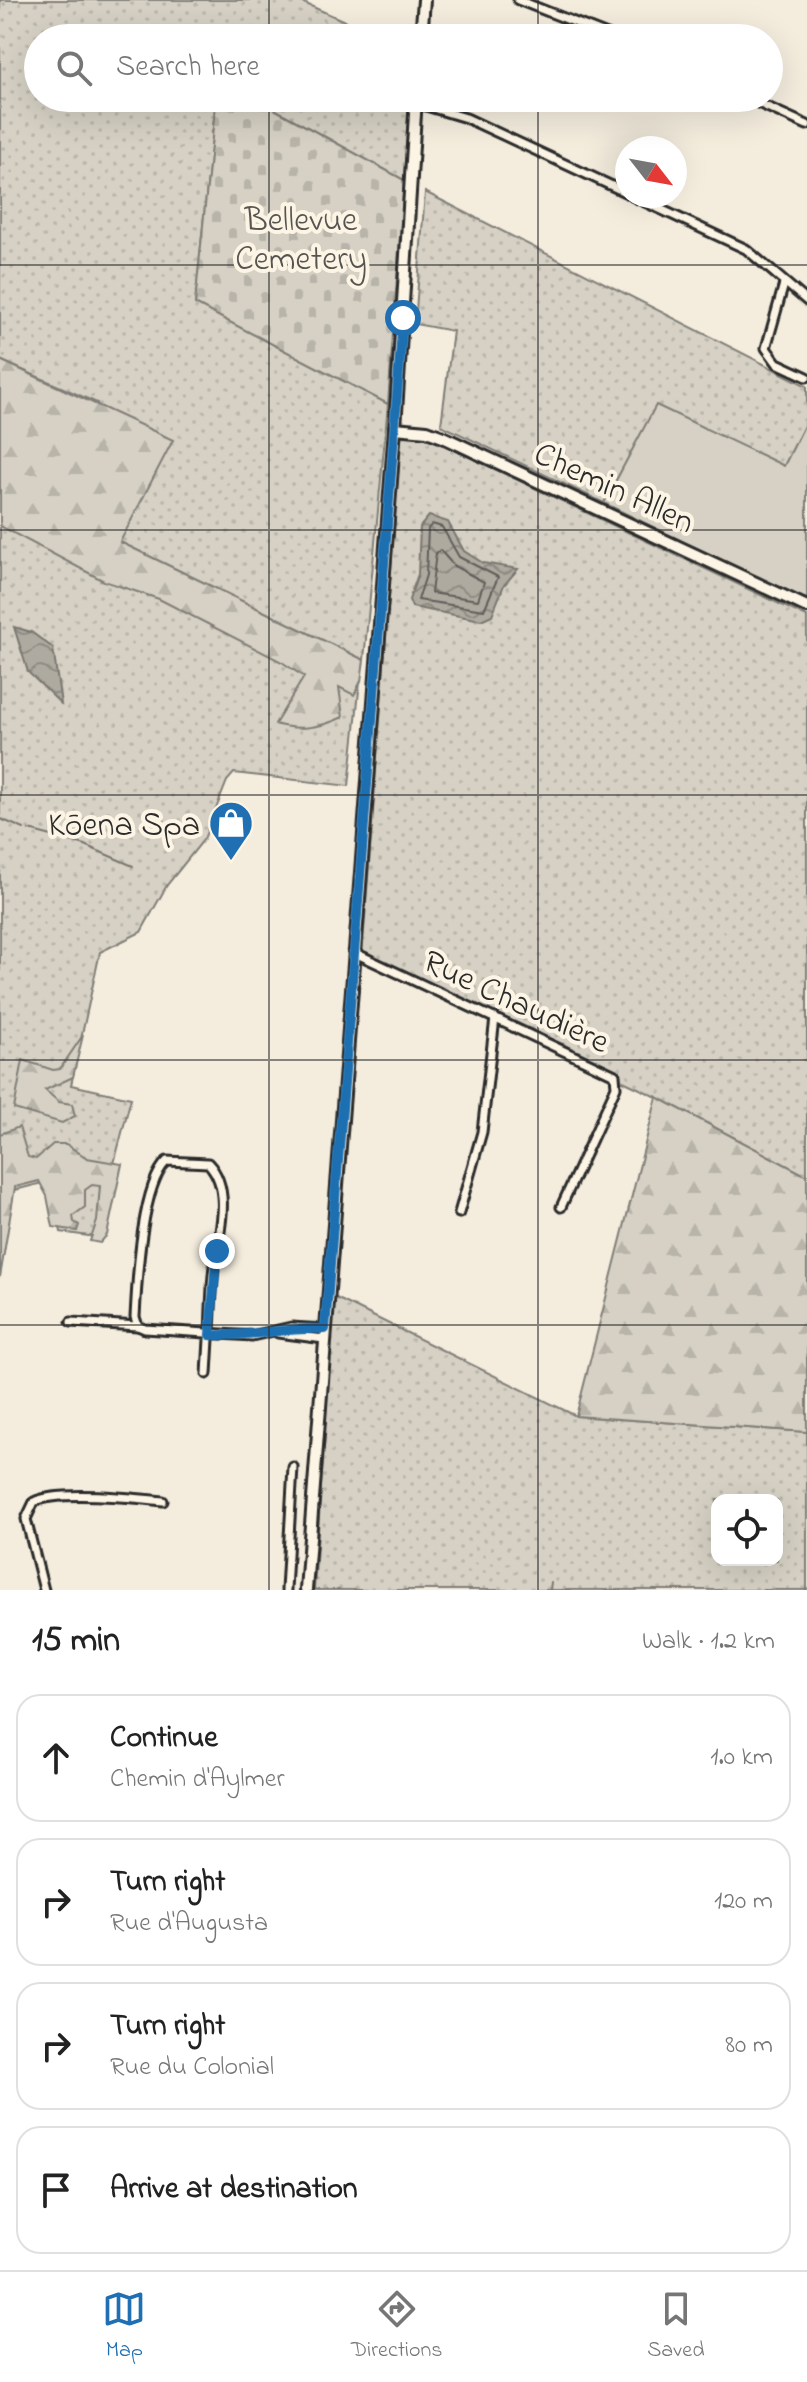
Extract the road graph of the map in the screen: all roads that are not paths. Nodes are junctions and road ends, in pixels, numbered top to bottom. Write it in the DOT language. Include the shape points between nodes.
graph roads {
  1 [pos="424,0"];
  2 [pos="518,0"];
  3 [pos="422,24"];
  4 [pos="579,24"];
  5 [pos="415,112"];
  6 [pos="448,112"];
  7 [pos="778,112"];
  8 [pos="807,125"];
  9 [pos="615,188"];
  10 [pos="658,208"];
  11 [pos="784,284"];
  12 [pos="807,301"];
  13 [pos="807,377"];
  14 [pos="395,428"];
  15 [pos="807,607"];
  16 [pos="353,952"];
  17 [pos="495,1018"];
  18 [pos="561,1207"];
  19 [pos="459,1213"];
  20 [pos="71,1322"];
  21 [pos="138,1326"];
  22 [pos="325,1334"];
  23 [pos="210,1335"];
  24 [pos="207,1374"];
  25 [pos="293,1467"];
  26 [pos="163,1501"];
  27 [pos="44,1590"];
  28 [pos="286,1590"];
  29 [pos="306,1590"];
  1 -- 3 [label="main road"];
  2 -- 4 [label="street"];
  5 -- 14 [label="main road"];
  6 -- 9 [label="street"];
  7 -- 8 [label="street"];
  10 -- 11 [label="street" via="746,249"];
  11 -- 12 [label="street"];
  11 -- 13 [label="street" via="766,348 777,363"];
  14 -- 15 [label="main road, Chemin Allen" via="443,437"];
  14 -- 16 [label="main road"];
  16 -- 17 [label="street, Rue Chaudière"];
  16 -- 22 [label="main road"];
  17 -- 18 [label="street, Rue Chaudière" via="618,1081"];
  17 -- 19 [label="street" via="482,1132"];
  20 -- 21 [label="street"];
  21 -- 23 [label="street"];
  21 -- 23 [label="street" via="140,1244 161,1167 172,1159 203,1161 211,1166 223,1212"];
  22 -- 23 [label="street" via="291,1327 252,1336"];
  22 -- 29 [label="main road"];
  23 -- 24 [label="street"];
  25 -- 28 [label="street"];
  26 -- 27 [label="street" via="73,1497 34,1502 26,1519"];
}
